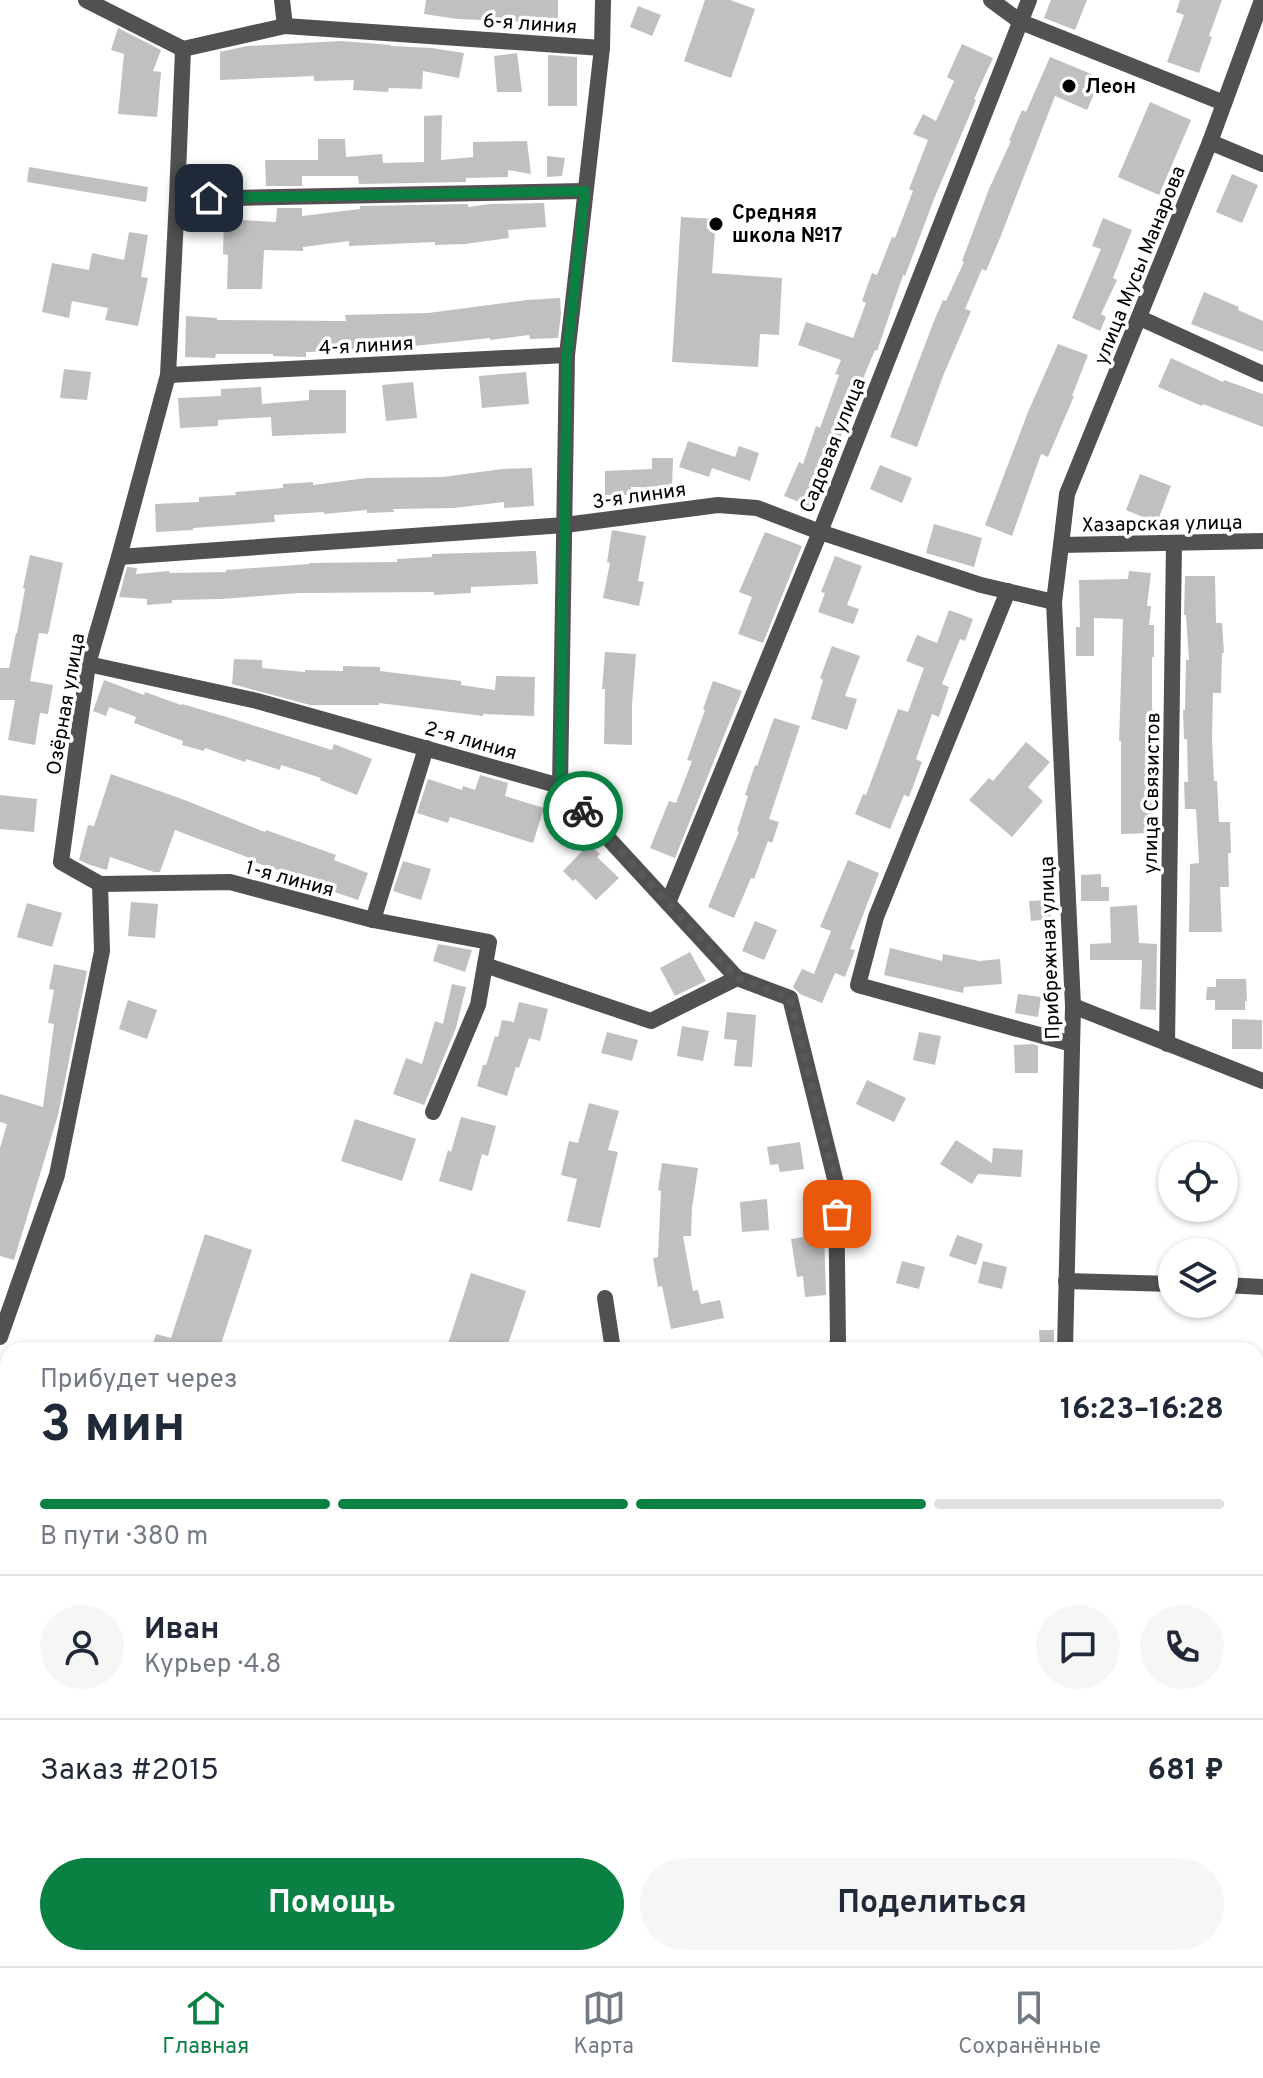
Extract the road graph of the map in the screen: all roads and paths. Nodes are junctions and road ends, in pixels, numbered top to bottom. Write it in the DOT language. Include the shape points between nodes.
graph roads {
  1 [pos="86,0"];
  2 [pos="282,0"];
  3 [pos="603,0"];
  4 [pos="991,0"];
  5 [pos="1029,0"];
  6 [pos="1262,0"];
  7 [pos="1021,22"];
  8 [pos="285,26"];
  9 [pos="602,48"];
  10 [pos="183,49"];
  11 [pos="1224,103"];
  12 [pos="1210,142"];
  13 [pos="1263,164"];
  14 [pos="585,191"];
  15 [pos="177,199"];
  16 [pos="1140,318"];
  17 [pos="567,355"];
  18 [pos="1263,374"];
  19 [pos="168,375"];
  20 [pos="565,525"];
  21 [pos="820,532"];
  22 [pos="1263,541"];
  23 [pos="1174,543"];
  24 [pos="1061,545"];
  25 [pos="119,557"];
  26 [pos="1008,591"];
  27 [pos="1054,602"];
  28 [pos="88,664"];
  29 [pos="426,748"];
  30 [pos="560,786"];
  31 [pos="100,884"];
  32 [pos="668,903"];
  33 [pos="373,920"];
  34 [pos="485,965"];
  35 [pos="737,978"];
  36 [pos="1073,1006"];
  37 [pos="1072,1044"];
  38 [pos="1167,1044"];
  39 [pos="1263,1081"];
  40 [pos="433,1112"];
  41 [pos="1066,1281"];
  42 [pos="1158,1284"];
  43 [pos="1238,1286"];
  44 [pos="1263,1287"];
  45 [pos="605,1298"];
  46 [pos="0,1337"];
  47 [pos="612,1342"];
  48 [pos="838,1342"];
  49 [pos="1065,1342"];
  1 -- 10 [label="street"];
  2 -- 8 [label="street"];
  3 -- 9 [label="street"];
  4 -- 7 [label="street"];
  5 -- 7 [label="street, Садовая улица"];
  6 -- 11 [label="street, улица Мусы Манарова"];
  7 -- 11 [label="street"];
  7 -- 21 [label="street, Садовая улица"];
  8 -- 9 [label="street, 6-я линия"];
  8 -- 10 [label="street, 6-я линия"];
  9 -- 14 [label="street"];
  10 -- 15 [label="street, Озёрная улица"];
  11 -- 12 [label="street, улица Мусы Манарова"];
  12 -- 13 [label="street"];
  12 -- 16 [label="street, улица Мусы Манарова"];
  14 -- 15 [label="street"];
  14 -- 17 [label="street"];
  15 -- 19 [label="street, Озёрная улица"];
  16 -- 18 [label="street"];
  16 -- 24 [label="street, улица Мусы Манарова" via="1067,494"];
  17 -- 19 [label="street, 4-я линия"];
  17 -- 20 [label="street"];
  19 -- 25 [label="street, Озёрная улица"];
  20 -- 21 [label="street, 3-я линия" via="718,505 757,508"];
  20 -- 25 [label="street, 3-я линия"];
  20 -- 30 [label="street"];
  21 -- 26 [label="street, 3-я линия"];
  21 -- 32 [label="street, Садовая улица"];
  22 -- 23 [label="street, Хазарская улица"];
  23 -- 24 [label="street, Хазарская улица"];
  23 -- 38 [label="street, улица Связистов"];
  24 -- 27 [label="street, Прибрежная улица"];
  25 -- 28 [label="street, Озёрная улица"];
  26 -- 27 [label="street, 3-я линия"];
  26 -- 37 [label="street" via="876,917 858,985"];
  27 -- 36 [label="street, Прибрежная улица"];
  28 -- 29 [label="street, 2-я линия" via="257,701"];
  28 -- 31 [label="street, Озёрная улица" via="61,862"];
  29 -- 30 [label="street, 2-я линия"];
  29 -- 33 [label="street"];
  30 -- 32 [label="street"];
  31 -- 33 [label="street, 1-я линия" via="230,882"];
  31 -- 46 [label="street" via="102,951 57,1175"];
  32 -- 35 [label="street"];
  33 -- 34 [label="street, 1-я линия" via="489,942"];
  34 -- 35 [label="street" via="651,1021"];
  34 -- 40 [label="street" via="478,1005"];
  35 -- 48 [label="street" via="790,998 836,1183"];
  36 -- 37 [label="street, Прибрежная улица"];
  36 -- 38 [label="street"];
  37 -- 41 [label="street, Прибрежная улица"];
  38 -- 39 [label="street"];
  41 -- 42 [label="street"];
  41 -- 49 [label="street, Прибрежная улица"];
  43 -- 44 [label="street"];
  45 -- 47 [label="street"];
}
